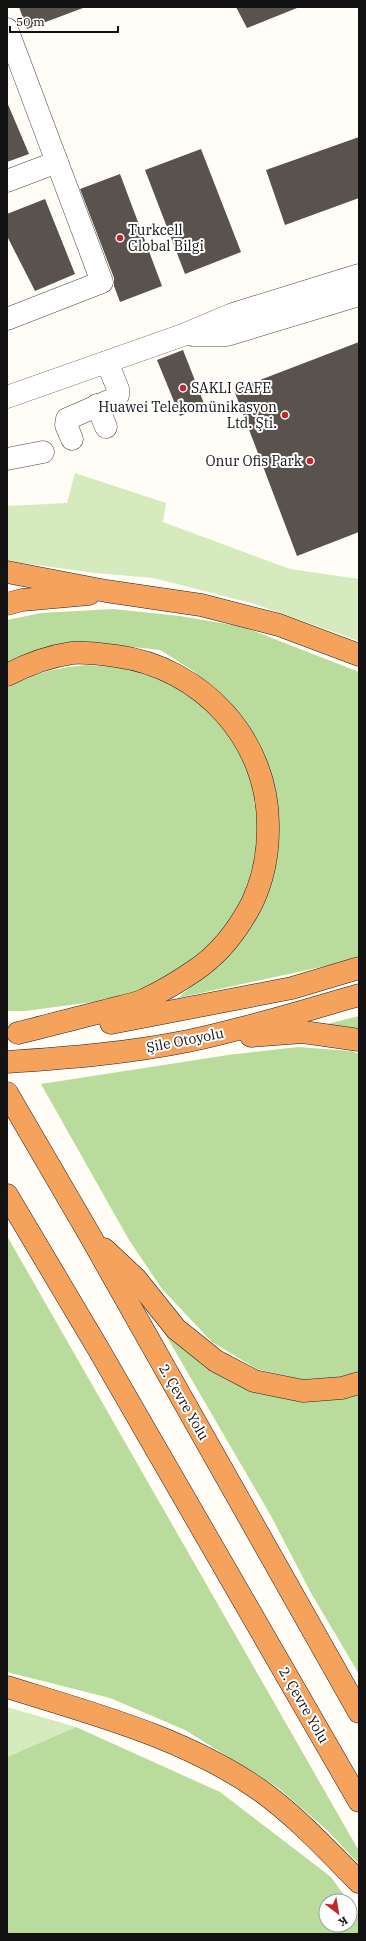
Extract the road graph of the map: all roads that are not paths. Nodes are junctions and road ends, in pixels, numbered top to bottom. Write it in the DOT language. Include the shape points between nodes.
graph roads {
  1 [pos="7,29"];
  2 [pos="57,162"];
  3 [pos="7,181"];
  4 [pos="359,275"];
  5 [pos="359,295"];
  6 [pos="8,315"];
  7 [pos="183,335"];
  8 [pos="107,362"];
  9 [pos="7,397"];
  10 [pos="97,405"];
  11 [pos="106,427"];
  12 [pos="72,439"];
  13 [pos="43,452"];
  14 [pos="7,459"];
  15 [pos="7,572"];
  16 [pos="106,590"];
  17 [pos="7,604"];
  18 [pos="359,655"];
  19 [pos="7,675"];
  20 [pos="359,968"];
  21 [pos="359,995"];
  22 [pos="12,1033"];
  23 [pos="359,1040"];
  24 [pos="188,1041"];
  25 [pos="7,1062"];
  26 [pos="7,1093"];
  27 [pos="7,1195"];
  28 [pos="88,1232"];
  29 [pos="359,1383"];
  30 [pos="7,1687"];
  31 [pos="359,1712"];
  32 [pos="359,1801"];
  33 [pos="359,1882"];
  1 -- 2 [label="street"];
  2 -- 3 [label="street"];
  2 -- 6 [label="street" via="102,282"];
  4 -- 7 [label="street" via="233,314"];
  5 -- 7 [label="street" via="227,335"];
  7 -- 8 [label="street"];
  8 -- 9 [label="street"];
  8 -- 10 [label="street" via="118,392 115,397"];
  10 -- 11 [label="street"];
  10 -- 12 [label="street" via="67,419 66,424"];
  13 -- 14 [label="street"];
  15 -- 16 [label="highway"];
  16 -- 17 [label="highway"];
  16 -- 18 [label="highway" via="201,606 279,625"];
  19 -- 22 [label="highway" via="73,653 129,657 150,662 170,671 219,706 245,739 259,770 267,802 268,821 268,846 258,890 240,925 210,959 142,1001"];
  20 -- 22 [label="highway" via="292,988 101,1025"];
  21 -- 24 [label="highway, Şile Otoyolu"];
  23 -- 24 [label="highway" via="303,1032"];
  24 -- 25 [label="highway, Şile Otoyolu" via="96,1055"];
  26 -- 28 [label="highway, 2. Çevre Yolu"];
  27 -- 32 [label="highway, 2. Çevre Yolu"];
  28 -- 29 [label="highway" via="136,1279 176,1329 216,1361 254,1381 303,1391 342,1388"];
  28 -- 31 [label="highway, 2. Çevre Yolu"];
  30 -- 33 [label="highway" via="117,1721 204,1756 261,1792 311,1834"];
}
